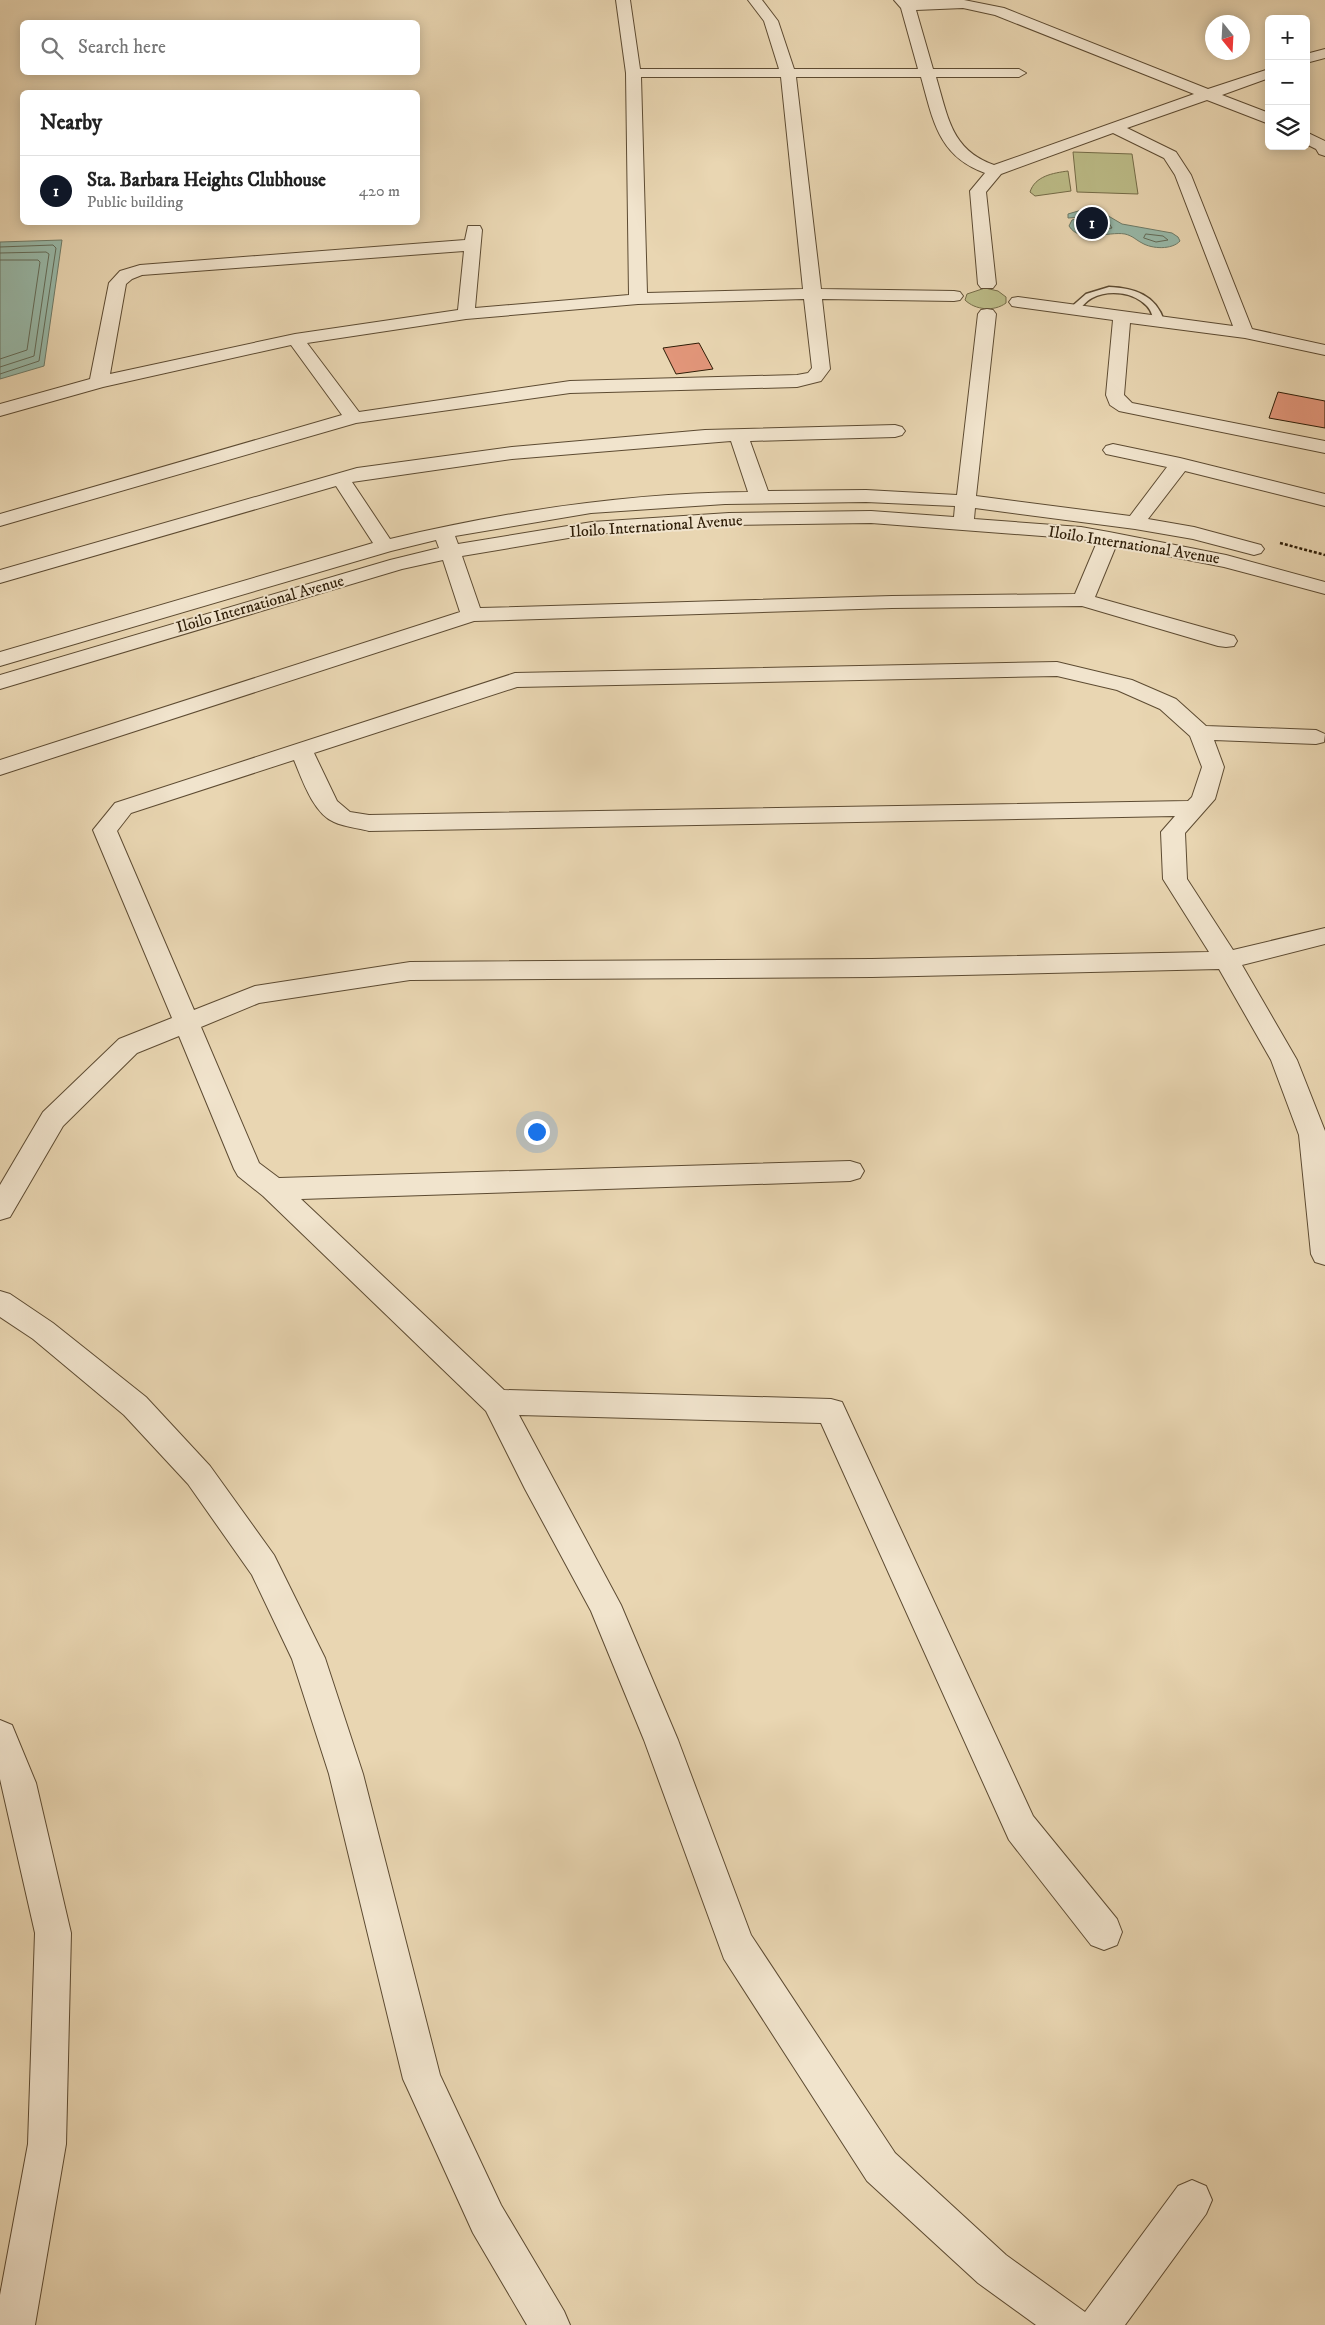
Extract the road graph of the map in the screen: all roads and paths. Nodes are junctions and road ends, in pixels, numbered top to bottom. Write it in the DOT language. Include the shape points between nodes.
graph roads {
  1 [pos="623,0"];
  2 [pos="755,0"];
  3 [pos="905,3"];
  4 [pos="633,73"];
  5 [pos="788,73"];
  6 [pos="928,73"];
  7 [pos="1019,73"];
  8 [pos="1265,74"];
  9 [pos="1210,94"];
  10 [pos="1265,117"];
  11 [pos="1115,128"];
  12 [pos="1310,138"];
  13 [pos="1325,151"];
  14 [pos="995,171"];
  15 [pos="813,294"];
  16 [pos="983,296"];
  17 [pos="638,299"];
  18 [pos="1074,309"];
  19 [pos="466,314"];
  20 [pos="1122,315"];
  21 [pos="1159,321"];
  22 [pos="1245,333"];
  23 [pos="295,339"];
  24 [pos="1325,350"];
  25 [pos="98,382"];
  26 [pos="0,410"];
  27 [pos="354,418"];
  28 [pos="895,431"];
  29 [pos="738,435"];
  30 [pos="1325,447"];
  31 [pos="1113,450"];
  32 [pos="1180,464"];
  33 [pos="340,478"];
  34 [pos="760,498"];
  35 [pos="1325,500"];
  36 [pos="965,501"];
  37 [pos="0,520"];
  38 [pos="1134,523"];
  39 [pos="964,524"];
  40 [pos="444,532"];
  41 [pos="1109,538"];
  42 [pos="385,546"];
  43 [pos="450,552"];
  44 [pos="1325,569"];
  45 [pos="0,576"];
  46 [pos="1325,588"];
  47 [pos="1083,600"];
  48 [pos="472,615"];
  49 [pos="1226,641"];
  50 [pos="0,659"];
  51 [pos="0,682"];
  52 [pos="1200,734"];
  53 [pos="1316,737"];
  54 [pos="301,750"];
  55 [pos="0,768"];
  56 [pos="1195,808"];
  57 [pos="1325,936"];
  58 [pos="1227,960"];
  59 [pos="185,1022"];
  60 [pos="1320,1161"];
  61 [pos="850,1171"];
  62 [pos="274,1189"];
  63 [pos="0,1209"];
  64 [pos="1325,1254"];
  65 [pos="0,1302"];
  66 [pos="497,1402"];
  67 [pos="0,1736"];
  68 [pos="10,1791"];
  69 [pos="1104,1932"];
  70 [pos="1192,2200"];
  71 [pos="15,2325"];
  72 [pos="550,2325"];
  73 [pos="1070,2325"];
  74 [pos="1100,2325"];
  1 -- 4 [label="street"];
  2 -- 5 [label="street" via="771,21"];
  3 -- 6 [label="street"];
  3 -- 9 [label="street" via="963,4 999,11"];
  4 -- 5 [label="street"];
  4 -- 17 [label="street"];
  5 -- 6 [label="street"];
  5 -- 15 [label="street"];
  6 -- 7 [label="street"];
  6 -- 14 [label="street" via="943,128 957,153"];
  8 -- 9 [label="street"];
  9 -- 10 [label="street"];
  9 -- 11 [label="street"];
  11 -- 14 [label="street"];
  11 -- 22 [label="street" via="1170,155 1183,175"];
  12 -- 13 [label="street"];
  14 -- 16 [label="street" via="978,191"];
  15 -- 16 [label="street"];
  15 -- 17 [label="street"];
  15 -- 27 [label="street" via="821,369 814,377 797,381 570,387"];
  16 -- 18 [label="street"];
  16 -- 36 [label="street"];
  17 -- 19 [label="street"];
  18 -- 20 [label="street"];
  18 -- 21 [label="lane" via="1089,296 1110,291 1126,292 1152,303"];
  19 -- 23 [label="street"];
  19 -- 25 [label="street" via="473,237 140,270 126,274 118,283"];
  20 -- 21 [label="street"];
  20 -- 30 [label="street" via="1115,395 1117,401 1126,407"];
  21 -- 22 [label="street"];
  22 -- 24 [label="street"];
  23 -- 25 [label="street"];
  23 -- 27 [label="street"];
  25 -- 26 [label="street"];
  27 -- 37 [label="street"];
  28 -- 29 [label="street"];
  29 -- 33 [label="street" via="512,453"];
  29 -- 34 [label="street"];
  31 -- 32 [label="street"];
  32 -- 35 [label="street"];
  32 -- 38 [label="street"];
  33 -- 42 [label="street"];
  33 -- 45 [label="street"];
  34 -- 36 [label="street, Iloilo International Avenue" via="866,496"];
  34 -- 40 [label="street, Iloilo International Avenue" via="591,507"];
  36 -- 38 [label="street, Iloilo International Avenue"];
  36 -- 39 [label="street"];
  38 -- 44 [label="street, Iloilo International Avenue" via="1194,533"];
  39 -- 41 [label="street, Iloilo International Avenue"];
  39 -- 43 [label="street, Iloilo International Avenue" via="871,517 729,519 592,528"];
  40 -- 42 [label="street, Iloilo International Avenue"];
  40 -- 43 [label="street"];
  41 -- 46 [label="street, Iloilo International Avenue" via="1226,561"];
  41 -- 47 [label="street"];
  42 -- 50 [label="street, Iloilo International Avenue"];
  43 -- 48 [label="street"];
  43 -- 51 [label="street, Iloilo International Avenue" via="397,564"];
  47 -- 48 [label="street" via="892,602"];
  47 -- 49 [label="street"];
  48 -- 55 [label="street"];
  52 -- 53 [label="street"];
  52 -- 54 [label="street" via="1168,704 1124,685 1057,668 515,680"];
  52 -- 56 [label="street" via="1213,767 1203,799"];
  54 -- 56 [label="street" via="333,810 341,816 369,823"];
  54 -- 59 [label="street" via="123,808 105,830"];
  56 -- 58 [label="street" via="1173,832 1174,879"];
  57 -- 58 [label="street"];
  58 -- 59 [label="street" via="892,968 410,971 254,995"];
  58 -- 60 [label="street" via="1284,1060"];
  59 -- 62 [label="street" via="248,1169"];
  59 -- 63 [label="street" via="128,1046 52,1119"];
  60 -- 64 [label="street"];
  61 -- 62 [label="street"];
  62 -- 66 [label="street"];
  65 -- 72 [label="street" via="43,1331 135,1406 198,1475 263,1565 308,1658 346,1774 422,2079 487,2219"];
  66 -- 69 [label="street" via="831,1411 1022,1828"];
  66 -- 73 [label="street" via="605,1605 661,1740 737,1946 881,2167 992,2269"];
  67 -- 68 [label="street"];
  68 -- 71 [label="street" via="52,1933 47,2144"];
  70 -- 74 [label="street"];
}
